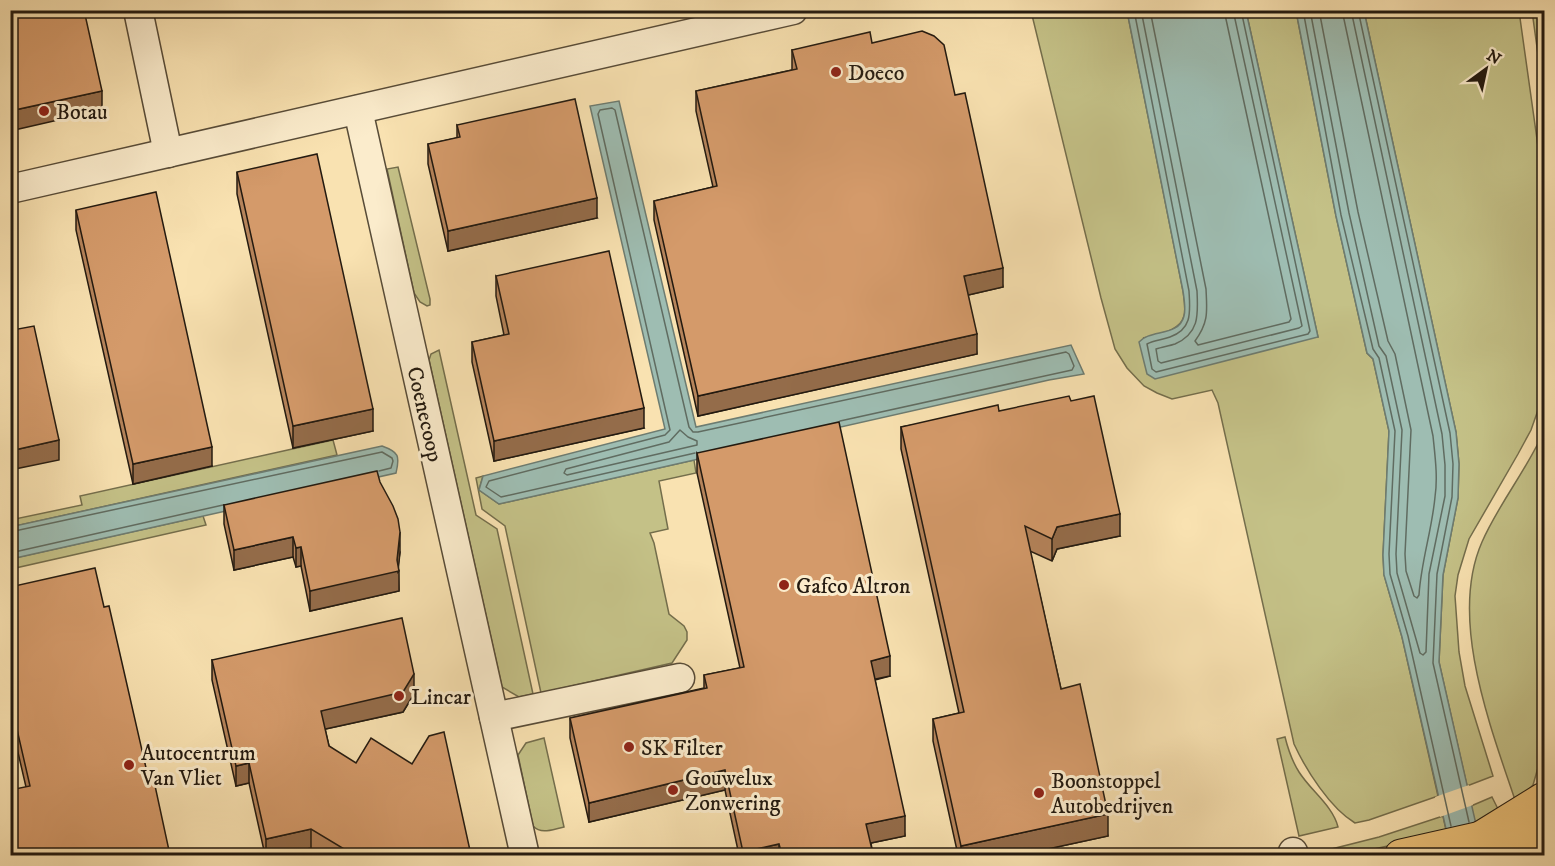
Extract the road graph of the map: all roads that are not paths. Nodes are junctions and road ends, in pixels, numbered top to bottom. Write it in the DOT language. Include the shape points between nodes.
graph roads {
  1 [pos="138,10"];
  2 [pos="793,10"];
  3 [pos="358,110"];
  4 [pos="168,153"];
  5 [pos="10,189"];
  6 [pos="680,678"];
  7 [pos="494,717"];
  8 [pos="1545,779"];
  9 [pos="1544,801"];
  10 [pos="1545,832"];
  11 [pos="1481,838"];
  12 [pos="525,855"];
  13 [pos="1401,855"];
  1 -- 4 [label="street"];
  2 -- 3 [label="street"];
  3 -- 4 [label="street"];
  3 -- 7 [label="street, Coenecoop"];
  4 -- 5 [label="street"];
  6 -- 7 [label="street"];
  7 -- 12 [label="street, Coenecoop"];
  8 -- 9 [label="main road"];
  9 -- 11 [label="main road"];
  10 -- 11 [label="main road"];
  11 -- 13 [label="main road"];
}
